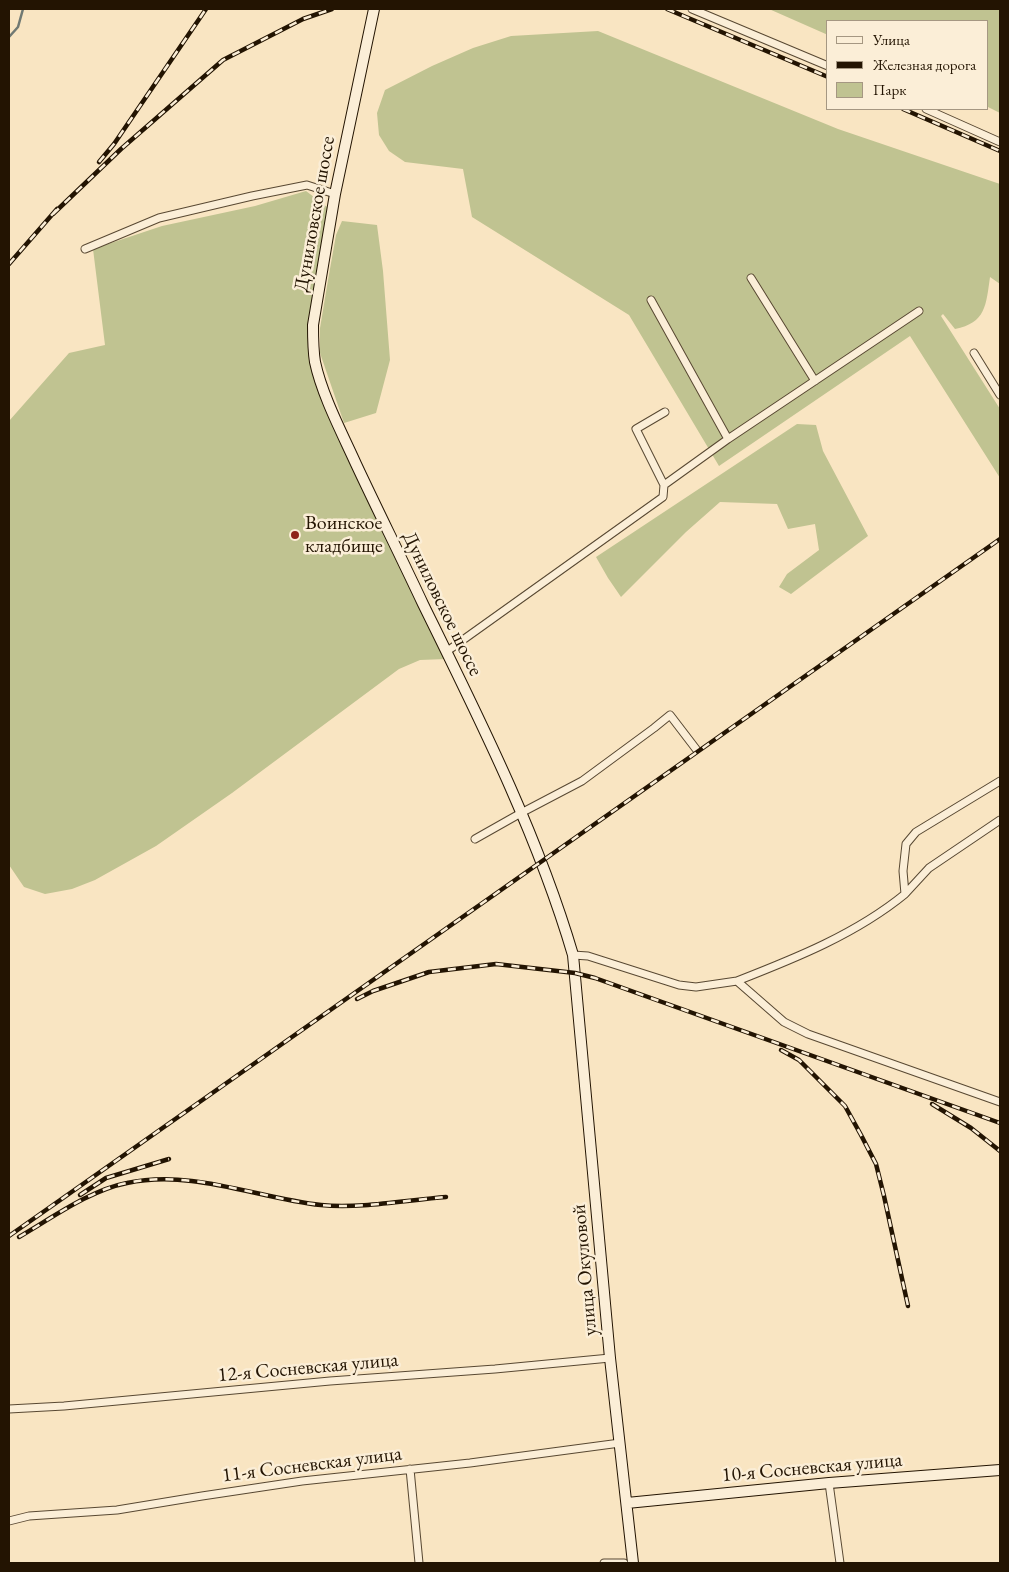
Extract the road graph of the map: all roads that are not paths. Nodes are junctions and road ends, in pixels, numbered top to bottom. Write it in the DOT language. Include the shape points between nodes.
graph roads {
  1 [pos="374,9"];
  2 [pos="692,9"];
  3 [pos="826,65"];
  4 [pos="928,110"];
  5 [pos="1000,142"];
  6 [pos="335,194"];
  7 [pos="85,249"];
  8 [pos="751,278"];
  9 [pos="651,300"];
  10 [pos="919,311"];
  11 [pos="974,352"];
  12 [pos="814,381"];
  13 [pos="1000,395"];
  14 [pos="665,412"];
  15 [pos="728,439"];
  16 [pos="664,485"];
  17 [pos="446,652"];
  18 [pos="696,749"];
  19 [pos="1000,781"];
  20 [pos="521,813"];
  21 [pos="1000,820"];
  22 [pos="475,839"];
  23 [pos="905,894"];
  24 [pos="573,955"];
  25 [pos="575,973"];
  26 [pos="737,981"];
  27 [pos="1000,1102"];
  28 [pos="610,1358"];
  29 [pos="9,1409"];
  30 [pos="620,1443"];
  31 [pos="410,1469"];
  32 [pos="1000,1470"];
  33 [pos="829,1483"];
  34 [pos="627,1503"];
  35 [pos="9,1520"];
  36 [pos="419,1563"];
  37 [pos="604,1563"];
  38 [pos="624,1563"];
  39 [pos="633,1563"];
  40 [pos="840,1563"];
  1 -- 6 [label="street, Дуниловское шоссе"];
  2 -- 3 [label="street"];
  4 -- 5 [label="street"];
  6 -- 7 [label="street" via="307,185 252,196 159,218"];
  6 -- 17 [label="street, Дуниловское шоссе" via="313,325 316,363 347,444"];
  8 -- 12 [label="street"];
  9 -- 15 [label="street"];
  10 -- 12 [label="street"];
  11 -- 13 [label="street"];
  12 -- 15 [label="street"];
  14 -- 16 [label="street" via="636,429"];
  15 -- 16 [label="street"];
  16 -- 17 [label="street" via="663,497"];
  17 -- 20 [label="street, Дуниловское шоссе"];
  18 -- 20 [label="street" via="670,714 582,781"];
  19 -- 23 [label="street" via="916,832 906,844"];
  20 -- 22 [label="street"];
  20 -- 24 [label="street, Дуниловское шоссе" via="554,893"];
  21 -- 23 [label="street" via="929,868"];
  23 -- 26 [label="street" via="883,912 838,937"];
  24 -- 25 [label="street, Дуниловское шоссе"];
  24 -- 26 [label="street" via="588,956 679,985 696,987"];
  25 -- 28 [label="street, улица Окуловой"];
  26 -- 27 [label="street" via="784,1022 808,1034"];
  28 -- 29 [label="street, 12-я Сосневская улица"];
  28 -- 30 [label="street, улица Окуловой"];
  30 -- 31 [label="street, 11-я Сосневская улица"];
  30 -- 34 [label="street, улица Окуловой"];
  31 -- 35 [label="street, 11-я Сосневская улица" via="117,1510"];
  31 -- 36 [label="street"];
  32 -- 33 [label="street, 10-я Сосневская улица"];
  33 -- 34 [label="street, 10-я Сосневская улица"];
  33 -- 40 [label="street"];
  34 -- 39 [label="street, улица Окуловой"];
  37 -- 38 [label="street"];
}
